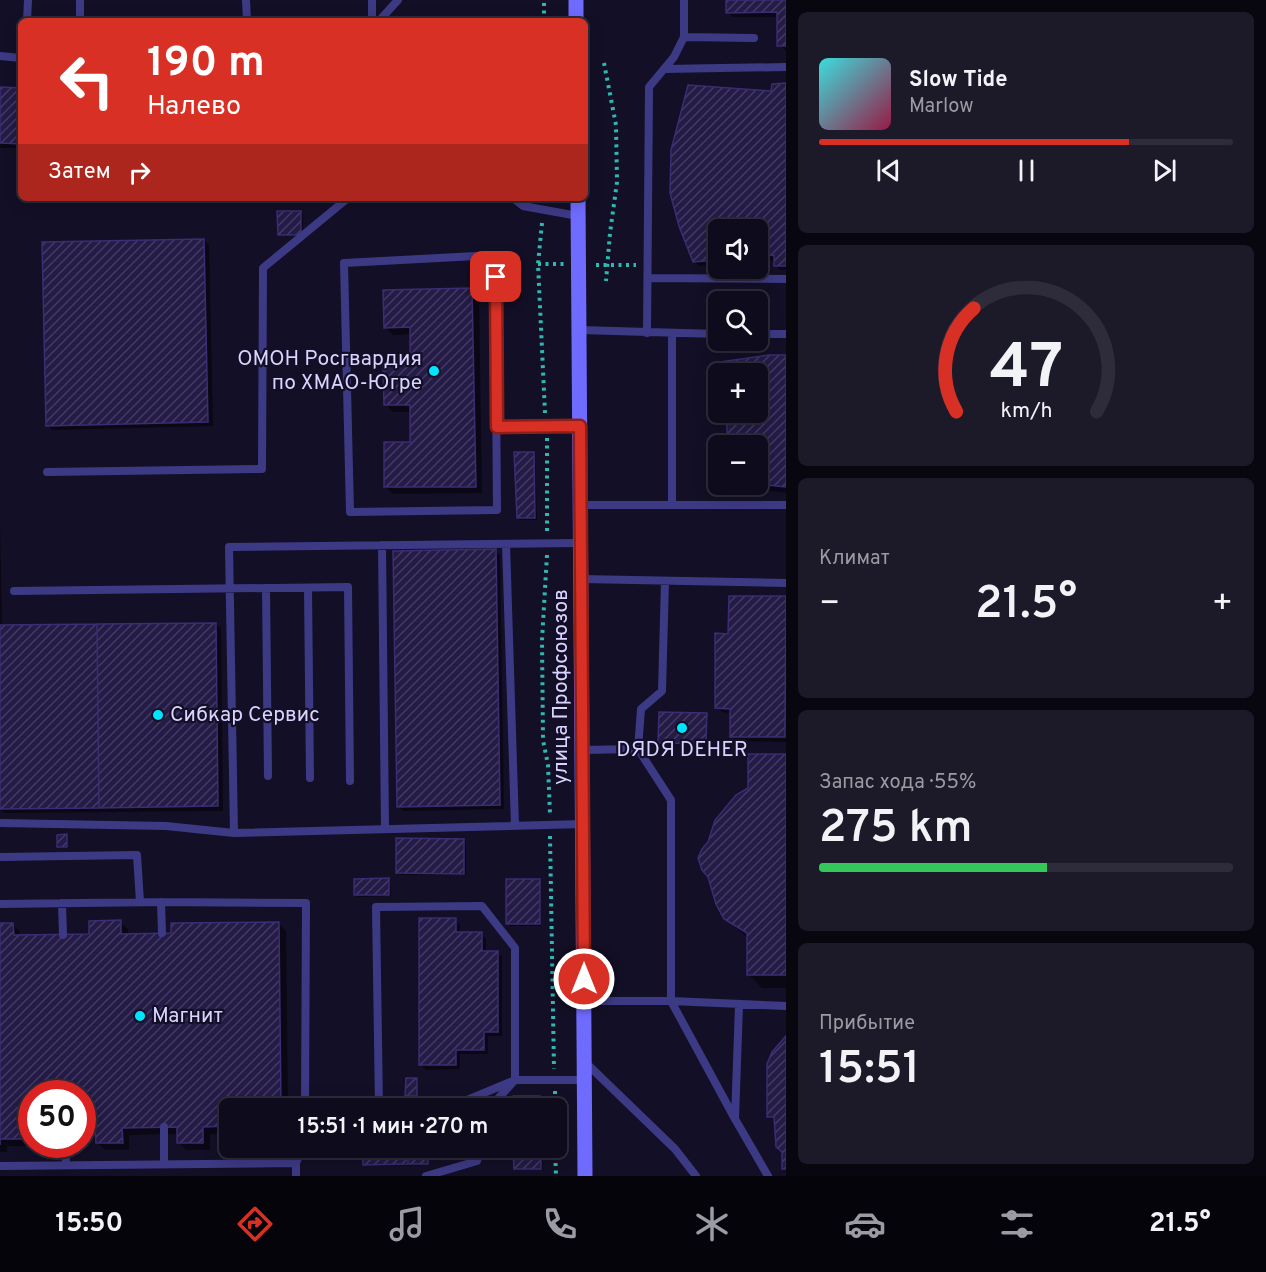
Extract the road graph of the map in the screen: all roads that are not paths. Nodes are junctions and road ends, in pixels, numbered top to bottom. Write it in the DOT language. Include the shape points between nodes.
graph roads {
  1 [pos="28,0"];
  2 [pos="81,0"];
  3 [pos="246,0"];
  4 [pos="372,0"];
  5 [pos="398,0"];
  6 [pos="576,0"];
  7 [pos="684,0"];
  8 [pos="27,18"];
  9 [pos="80,18"];
  10 [pos="247,18"];
  11 [pos="372,18"];
  12 [pos="382,18"];
  13 [pos="576,18"];
  14 [pos="684,37"];
  15 [pos="753,38"];
  16 [pos="0,56"];
  17 [pos="18,58"];
  18 [pos="786,67"];
  19 [pos="664,69"];
  20 [pos="344,201"];
  21 [pos="517,201"];
  22 [pos="578,201"];
  23 [pos="578,216"];
  24 [pos="648,279"];
  25 [pos="786,279"];
  26 [pos="579,330"];
  27 [pos="647,333"];
  28 [pos="672,334"];
  29 [pos="708,334"];
  30 [pos="768,334"];
  31 [pos="786,334"];
  32 [pos="580,426"];
  33 [pos="497,427"];
  34 [pos="47,472"];
  35 [pos="580,505"];
  36 [pos="672,505"];
  37 [pos="786,505"];
  38 [pos="580,543"];
  39 [pos="506,544"];
  40 [pos="382,545"];
  41 [pos="581,579"];
  42 [pos="665,581"];
  43 [pos="786,583"];
  44 [pos="266,588"];
  45 [pos="308,588"];
  46 [pos="230,589"];
  47 [pos="14,591"];
  48 [pos="638,749"];
  49 [pos="582,750"];
  50 [pos="268,776"];
  51 [pos="310,778"];
  52 [pos="350,781"];
  53 [pos="0,823"];
  54 [pos="583,824"];
  55 [pos="515,826"];
  56 [pos="385,829"];
  57 [pos="234,833"];
  58 [pos="0,857"];
  59 [pos="140,902"];
  60 [pos="161,902"];
  61 [pos="62,903"];
  62 [pos="0,904"];
  63 [pos="162,933"];
  64 [pos="63,935"];
  65 [pos="584,1001"];
  66 [pos="671,1001"];
  67 [pos="739,1005"];
  68 [pos="786,1006"];
  69 [pos="585,1062"];
  70 [pos="515,1080"];
  71 [pos="585,1080"];
  72 [pos="306,1098"];
  73 [pos="379,1098"];
  74 [pos="472,1098"];
  75 [pos="499,1098"];
  76 [pos="735,1119"];
  77 [pos="164,1127"];
  78 [pos="66,1158"];
  79 [pos="298,1158"];
  80 [pos="478,1158"];
  81 [pos="296,1162"];
  82 [pos="164,1164"];
  83 [pos="66,1165"];
  84 [pos="0,1166"];
  85 [pos="296,1176"];
  86 [pos="426,1176"];
  87 [pos="585,1176"];
  88 [pos="696,1176"];
  89 [pos="768,1176"];
  1 -- 8 [label="lane"];
  2 -- 9 [label="lane"];
  3 -- 10 [label="lane"];
  4 -- 11 [label="lane"];
  5 -- 12 [label="lane"];
  6 -- 13 [label="main road"];
  7 -- 14 [label="lane"];
  14 -- 15 [label="lane"];
  14 -- 19 [label="lane"];
  16 -- 17 [label="lane"];
  18 -- 19 [label="lane"];
  19 -- 24 [label="lane" via="649,87"];
  20 -- 34 [label="lane" via="263,268 262,469"];
  21 -- 23 [label="lane" via="523,206"];
  22 -- 23 [label="main road, улица Профсоюзов"];
  23 -- 26 [label="main road, улица Профсоюзов"];
  24 -- 25 [label="lane"];
  24 -- 27 [label="lane"];
  26 -- 27 [label="lane"];
  26 -- 32 [label="main road, улица Профсоюзов"];
  27 -- 28 [label="lane"];
  28 -- 29 [label="lane"];
  28 -- 36 [label="lane"];
  30 -- 31 [label="lane"];
  32 -- 33 [label="lane"];
  32 -- 35 [label="main road, улица Профсоюзов"];
  33 -- 33 [label="lane" via="495,255 344,263 350,512 497,510"];
  35 -- 36 [label="lane"];
  35 -- 38 [label="main road, улица Профсоюзов"];
  36 -- 37 [label="lane"];
  38 -- 39 [label="lane"];
  38 -- 41 [label="main road, улица Профсоюзов"];
  39 -- 40 [label="lane"];
  39 -- 55 [label="lane"];
  40 -- 46 [label="lane" via="229,547"];
  40 -- 56 [label="lane"];
  41 -- 42 [label="lane"];
  41 -- 49 [label="main road, улица Профсоюзов"];
  42 -- 43 [label="lane"];
  42 -- 48 [label="lane" via="662,691 641,709"];
  44 -- 45 [label="lane"];
  44 -- 46 [label="lane"];
  44 -- 50 [label="lane"];
  45 -- 51 [label="lane"];
  45 -- 52 [label="lane" via="348,587"];
  46 -- 47 [label="lane"];
  46 -- 57 [label="lane"];
  48 -- 49 [label="lane"];
  48 -- 66 [label="lane" via="671,801"];
  49 -- 54 [label="main road, улица Профсоюзов"];
  53 -- 57 [label="lane" via="166,826"];
  54 -- 55 [label="lane"];
  54 -- 65 [label="main road, улица Профсоюзов"];
  55 -- 56 [label="lane"];
  56 -- 57 [label="lane"];
  58 -- 59 [label="lane" via="137,855"];
  59 -- 60 [label="lane"];
  59 -- 61 [label="lane"];
  60 -- 63 [label="lane"];
  60 -- 72 [label="lane" via="306,903"];
  61 -- 62 [label="lane"];
  61 -- 64 [label="lane"];
  65 -- 66 [label="lane"];
  65 -- 69 [label="main road, улица Профсоюзов"];
  66 -- 67 [label="lane"];
  66 -- 76 [label="lane"];
  67 -- 68 [label="lane"];
  67 -- 76 [label="lane"];
  69 -- 71 [label="main road, улица Профсоюзов"];
  69 -- 88 [label="lane" via="675,1149"];
  70 -- 71 [label="lane"];
  70 -- 73 [label="lane" via="515,948 482,906 376,907"];
  70 -- 74 [label="lane"];
  70 -- 75 [label="lane"];
  71 -- 87 [label="main road, улица Профсоюзов"];
  76 -- 89 [label="lane"];
  77 -- 82 [label="lane"];
  78 -- 83 [label="lane"];
  79 -- 81 [label="lane"];
  80 -- 86 [label="lane"];
  81 -- 82 [label="lane"];
  81 -- 85 [label="lane"];
  82 -- 83 [label="lane"];
  83 -- 84 [label="lane"];
}
